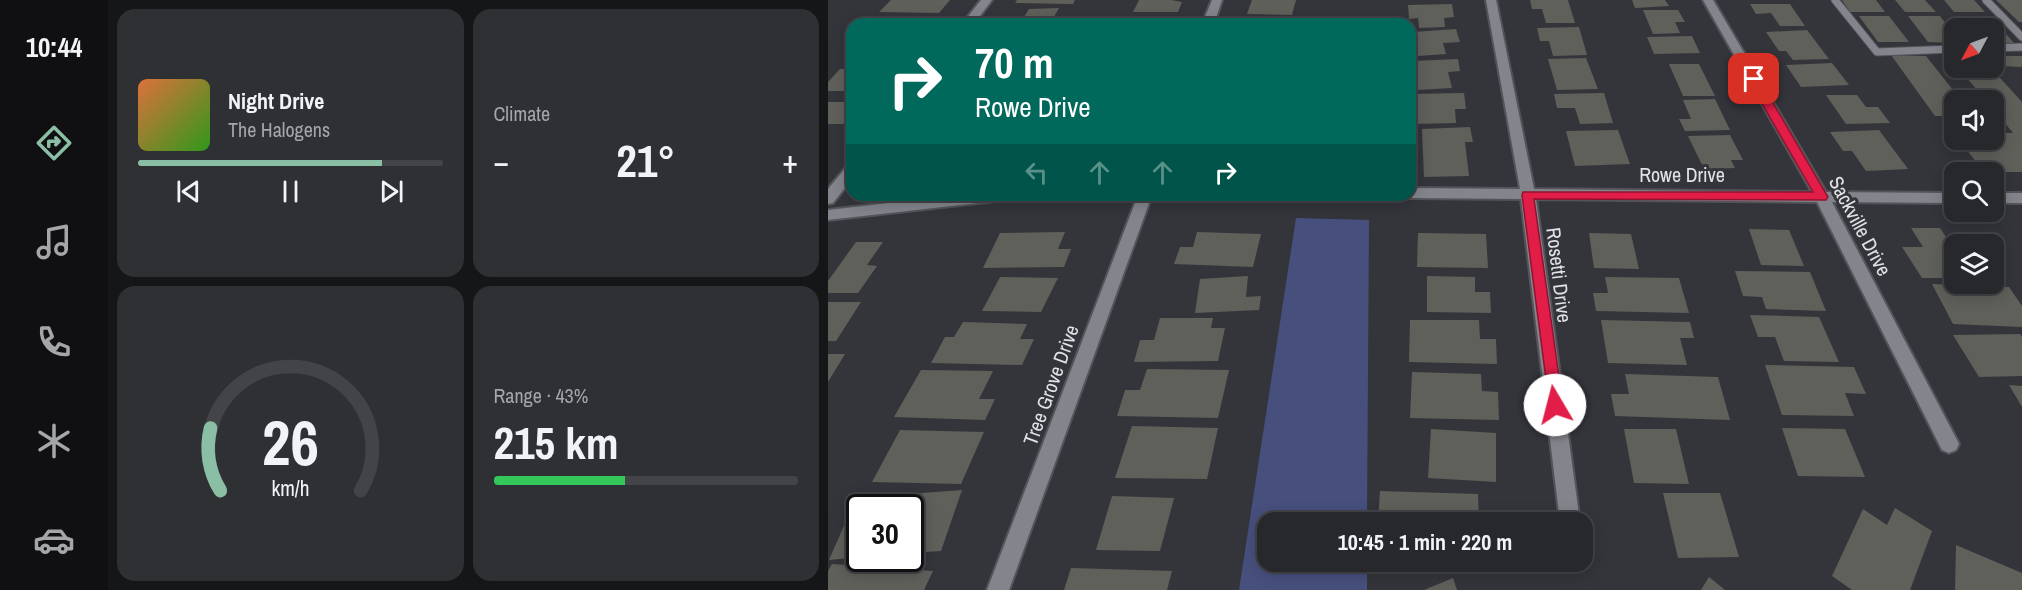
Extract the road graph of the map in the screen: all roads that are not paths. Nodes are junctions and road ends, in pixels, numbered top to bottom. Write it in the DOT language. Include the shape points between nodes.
graph roads {
  1 [pos="987,0"];
  2 [pos="1217,0"];
  3 [pos="1491,0"];
  4 [pos="1708,0"];
  5 [pos="1835,0"];
  6 [pos="1986,0"];
  7 [pos="973,18"];
  8 [pos="1210,18"];
  9 [pos="2022,37"];
  10 [pos="2022,47"];
  11 [pos="2004,48"];
  12 [pos="1944,49"];
  13 [pos="846,176"];
  14 [pos="1416,194"];
  15 [pos="1528,195"];
  16 [pos="1822,197"];
  17 [pos="1944,198"];
  18 [pos="2004,198"];
  19 [pos="2022,198"];
  20 [pos="828,199"];
  21 [pos="951,201"];
  22 [pos="1143,201"];
  23 [pos="828,215"];
  24 [pos="1949,444"];
  25 [pos="1569,512"];
  26 [pos="998,590"];
  1 -- 7 [label="street"];
  2 -- 8 [label="street"];
  3 -- 15 [label="street, Rosetti Drive"];
  4 -- 16 [label="street, Sackville Drive"];
  5 -- 12 [label="lane" via="1877,52"];
  6 -- 9 [label="lane"];
  10 -- 11 [label="lane"];
  13 -- 20 [label="street"];
  14 -- 15 [label="street, Rowe Drive"];
  15 -- 16 [label="street, Rowe Drive"];
  15 -- 25 [label="street, Rosetti Drive"];
  16 -- 17 [label="street, Rowe Drive"];
  16 -- 24 [label="street, Sackville Drive"];
  18 -- 19 [label="street"];
  21 -- 23 [label="street"];
  22 -- 26 [label="street, Tree Grove Drive"];
}
